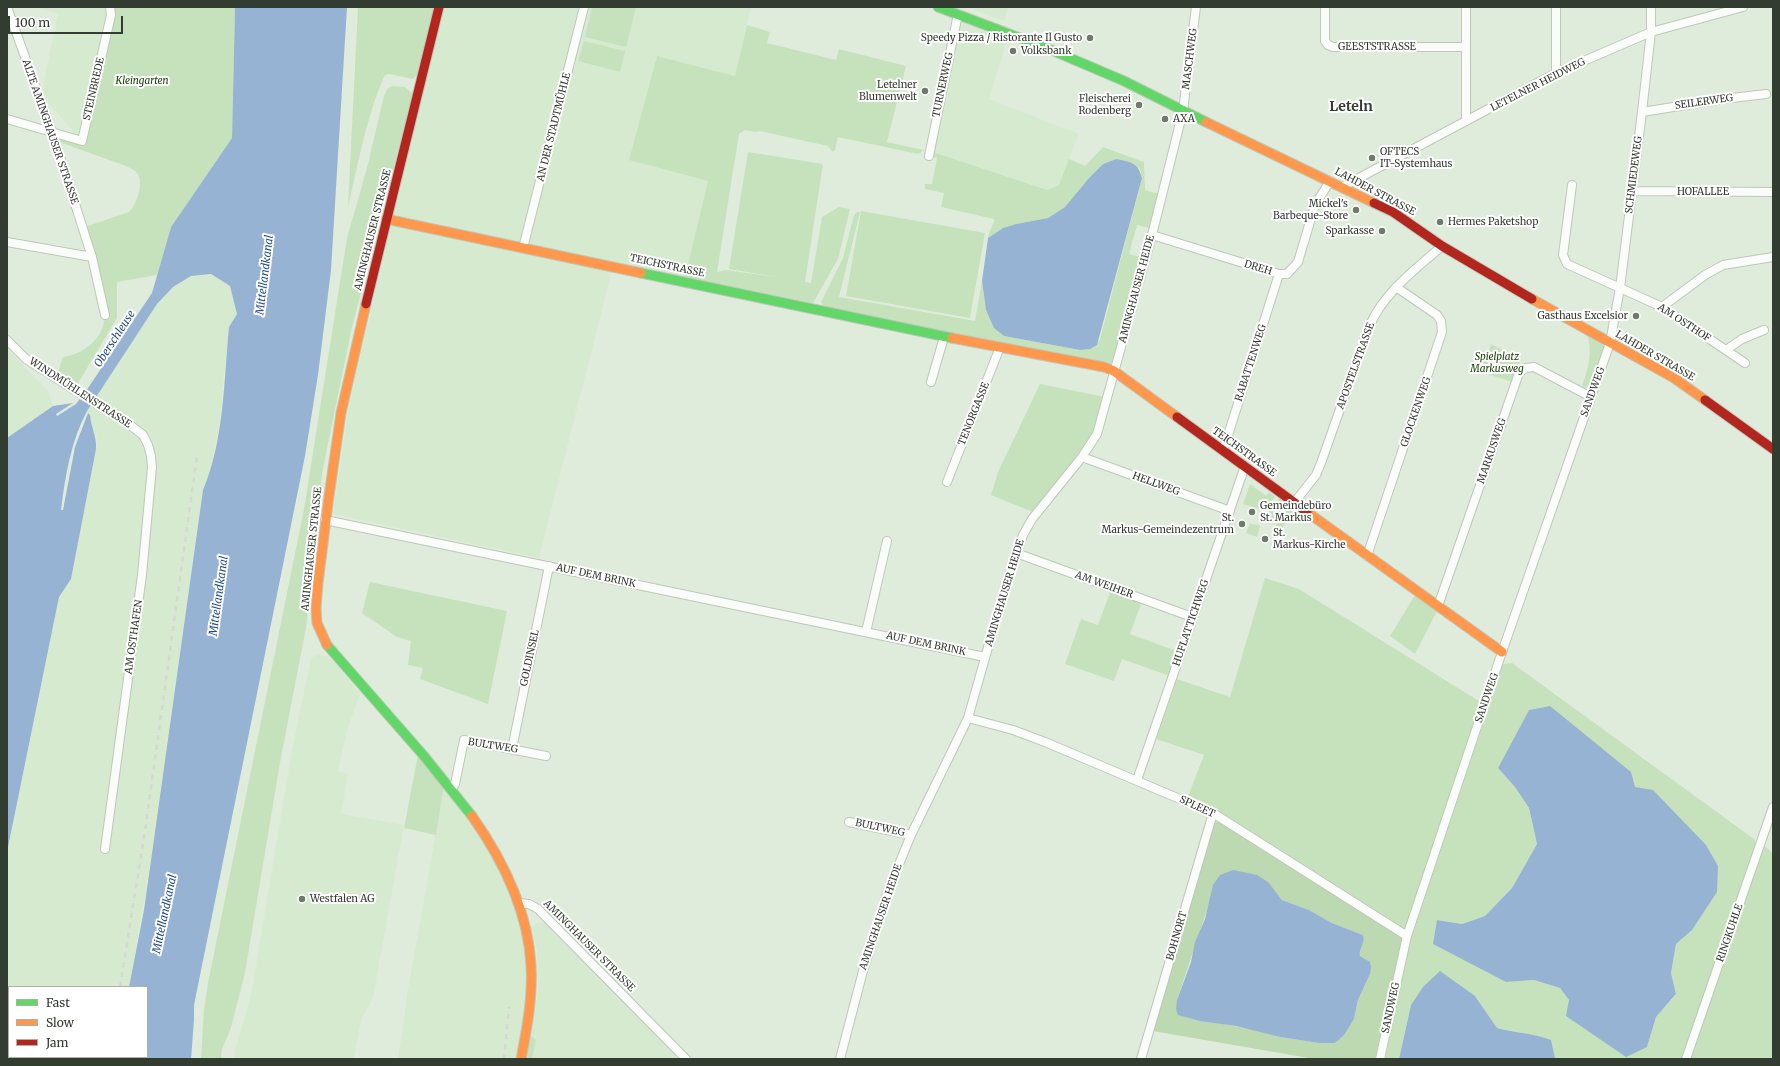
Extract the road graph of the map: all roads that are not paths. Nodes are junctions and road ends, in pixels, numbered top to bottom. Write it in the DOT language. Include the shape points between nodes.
graph roads {
  1 [pos="7,7"];
  2 [pos="110,7"];
  3 [pos="439,7"];
  4 [pos="584,7"];
  5 [pos="938,7"];
  6 [pos="1196,7"];
  7 [pos="1325,7"];
  8 [pos="1466,7"];
  9 [pos="1556,7"];
  10 [pos="1651,7"];
  11 [pos="1743,7"];
  12 [pos="958,14"];
  13 [pos="1651,32"];
  14 [pos="1466,47"];
  15 [pos="1556,73"];
  16 [pos="1766,94"];
  17 [pos="1183,111"];
  18 [pos="1642,112"];
  19 [pos="7,119"];
  20 [pos="1466,122"];
  21 [pos="52,132"];
  22 [pos="928,156"];
  23 [pos="1330,181"];
  24 [pos="1572,185"];
  25 [pos="1342,187"];
  26 [pos="1632,191"];
  27 [pos="1773,192"];
  28 [pos="386,219"];
  29 [pos="1152,235"];
  30 [pos="7,242"];
  31 [pos="1442,246"];
  32 [pos="523,248"];
  33 [pos="92,257"];
  34 [pos="1773,257"];
  35 [pos="1279,274"];
  36 [pos="1396,287"];
  37 [pos="1620,288"];
  38 [pos="1662,307"];
  39 [pos="105,315"];
  40 [pos="1764,330"];
  41 [pos="944,336"];
  42 [pos="7,340"];
  43 [pos="1610,342"];
  44 [pos="1000,347"];
  45 [pos="1726,350"];
  46 [pos="1745,363"];
  47 [pos="1114,371"];
  48 [pos="931,382"];
  49 [pos="1591,397"];
  50 [pos="135,429"];
  51 [pos="1773,449"];
  52 [pos="1223,451"];
  53 [pos="1082,457"];
  54 [pos="1245,466"];
  55 [pos="947,482"];
  56 [pos="1294,503"];
  57 [pos="1230,511"];
  58 [pos="325,520"];
  59 [pos="887,542"];
  60 [pos="1016,553"];
  61 [pos="1367,556"];
  62 [pos="549,566"];
  63 [pos="1438,606"];
  64 [pos="1192,617"];
  65 [pos="866,632"];
  66 [pos="1502,652"];
  67 [pos="985,657"];
  68 [pos="968,718"];
  69 [pos="512,749"];
  70 [pos="546,756"];
  71 [pos="1137,780"];
  72 [pos="452,789"];
  73 [pos="1773,807"];
  74 [pos="1213,814"];
  75 [pos="849,822"];
  76 [pos="911,835"];
  77 [pos="105,849"];
  78 [pos="520,903"];
  79 [pos="1407,936"];
  80 [pos="521,1059"];
  81 [pos="686,1059"];
  82 [pos="840,1059"];
  83 [pos="1141,1059"];
  84 [pos="1380,1059"];
  85 [pos="1686,1059"];
  1 -- 21 [label="street, ALTE AMINGHAUSER STRASSE"];
  2 -- 21 [label="street, STEINBREDE" via="111,15 82,141"];
  3 -- 28 [label="street, AMINGHAUSER STRASSE"];
  4 -- 32 [label="street, AN DER STADTMÜHLE"];
  5 -- 12 [label="street, LAHDER STRASSE"];
  6 -- 17 [label="street, MASCHWEG"];
  7 -- 14 [label="street, GEESTSTRASSE" via="1325,41 1332,47"];
  8 -- 14 [label="street"];
  9 -- 15 [label="street"];
  10 -- 13 [label="street, SCHMIEDEWEG"];
  11 -- 13 [label="street, LETELNER HEIDWEG"];
  12 -- 17 [label="street, LAHDER STRASSE" via="1124,81"];
  12 -- 22 [label="street, TURNERWEG"];
  13 -- 15 [label="street, LETELNER HEIDWEG"];
  13 -- 18 [label="street, SCHMIEDEWEG"];
  14 -- 20 [label="street"];
  15 -- 20 [label="street, LETELNER HEIDWEG"];
  16 -- 18 [label="street, SEILERWEG"];
  17 -- 23 [label="street, LAHDER STRASSE"];
  17 -- 29 [label="street, AMINGHAUSER HEIDE"];
  18 -- 26 [label="street, SCHMIEDEWEG"];
  19 -- 21 [label="street"];
  20 -- 25 [label="street, LETELNER HEIDWEG"];
  21 -- 33 [label="street, ALTE AMINGHAUSER STRASSE"];
  23 -- 25 [label="street, LAHDER STRASSE"];
  23 -- 35 [label="street, DREH" via="1315,205 1298,262 1287,274"];
  24 -- 37 [label="street, AM OSTHOF" via="1563,256 1571,267"];
  25 -- 31 [label="street, LAHDER STRASSE" via="1393,212"];
  26 -- 27 [label="street, HOFALLEE"];
  26 -- 37 [label="street, SCHMIEDEWEG"];
  28 -- 32 [label="street, TEICHSTRASSE"];
  28 -- 58 [label="street, AMINGHAUSER STRASSE" via="345,392"];
  29 -- 35 [label="street, DREH"];
  29 -- 47 [label="street, AMINGHAUSER HEIDE"];
  30 -- 33 [label="street"];
  31 -- 36 [label="street, APOSTELSTRASSE"];
  31 -- 43 [label="street, LAHDER STRASSE"];
  32 -- 41 [label="street, TEICHSTRASSE"];
  33 -- 39 [label="street, ALTE AMINGHAUSER STRASSE"];
  34 -- 38 [label="street" via="1723,264"];
  35 -- 52 [label="street, RABATTENWEG"];
  36 -- 56 [label="street, APOSTELSTRASSE" via="1373,317 1316,475"];
  36 -- 61 [label="street, GLOCKENWEG" via="1437,315 1441,321 1442,332"];
  37 -- 38 [label="street, AM OSTHOF"];
  37 -- 43 [label="street, SCHMIEDEWEG"];
  38 -- 45 [label="street, AM OSTHOF"];
  40 -- 45 [label="street" via="1742,339"];
  41 -- 44 [label="street, TEICHSTRASSE"];
  41 -- 48 [label="street"];
  42 -- 50 [label="street, WINDMÜHLENSTRASSE" via="26,359"];
  43 -- 49 [label="street, SANDWEG"];
  43 -- 51 [label="street, LAHDER STRASSE" via="1674,378"];
  44 -- 47 [label="street, TEICHSTRASSE"];
  44 -- 55 [label="street, TENORGASSE"];
  45 -- 46 [label="street, AM OSTHOF"];
  47 -- 52 [label="street, TEICHSTRASSE"];
  47 -- 53 [label="street, AMINGHAUSER HEIDE" via="1097,434"];
  49 -- 63 [label="street, MARKUSWEG" via="1534,367 1526,368 1519,374"];
  49 -- 66 [label="street, SANDWEG"];
  50 -- 77 [label="street, AM OSTHAFEN" via="143,436 151,456 150,493 142,575"];
  52 -- 54 [label="street, TEICHSTRASSE"];
  53 -- 57 [label="street, HELLWEG"];
  53 -- 60 [label="street, AMINGHAUSER HEIDE" via="1032,519"];
  54 -- 56 [label="street, TEICHSTRASSE"];
  54 -- 57 [label="street, HUFLATTICHWEG"];
  56 -- 61 [label="street, TEICHSTRASSE"];
  57 -- 64 [label="street, HUFLATTICHWEG"];
  58 -- 62 [label="street, AUF DEM BRINK"];
  58 -- 72 [label="street, AMINGHAUSER STRASSE" via="316,612 319,632 325,643"];
  59 -- 65 [label="street"];
  60 -- 64 [label="street, AM WEIHER"];
  60 -- 67 [label="street, AMINGHAUSER HEIDE"];
  61 -- 63 [label="street, TEICHSTRASSE"];
  62 -- 65 [label="street, AUF DEM BRINK"];
  62 -- 69 [label="street, GOLDINSEL"];
  63 -- 66 [label="street, TEICHSTRASSE"];
  64 -- 71 [label="street, HUFLATTICHWEG"];
  65 -- 67 [label="street, AUF DEM BRINK"];
  66 -- 79 [label="street, SANDWEG"];
  67 -- 68 [label="street, AMINGHAUSER HEIDE"];
  68 -- 71 [label="street, SPLEET" via="1013,730"];
  68 -- 76 [label="street, AMINGHAUSER HEIDE"];
  69 -- 70 [label="street, BULTWEG"];
  69 -- 72 [label="street, BULTWEG" via="464,740"];
  71 -- 74 [label="street, SPLEET"];
  72 -- 78 [label="street, AMINGHAUSER STRASSE" via="496,850"];
  73 -- 85 [label="street, RINGKUHLE"];
  74 -- 79 [label="street, SPLEET"];
  74 -- 83 [label="street, BOHNORT"];
  75 -- 76 [label="street, BULTWEG"];
  76 -- 82 [label="street, AMINGHAUSER HEIDE" via="874,933"];
  78 -- 80 [label="street" via="532,973 529,1014"];
  78 -- 81 [label="street, AMINGHAUSER STRASSE" via="538,909"];
  79 -- 84 [label="street, SANDWEG"];
}
